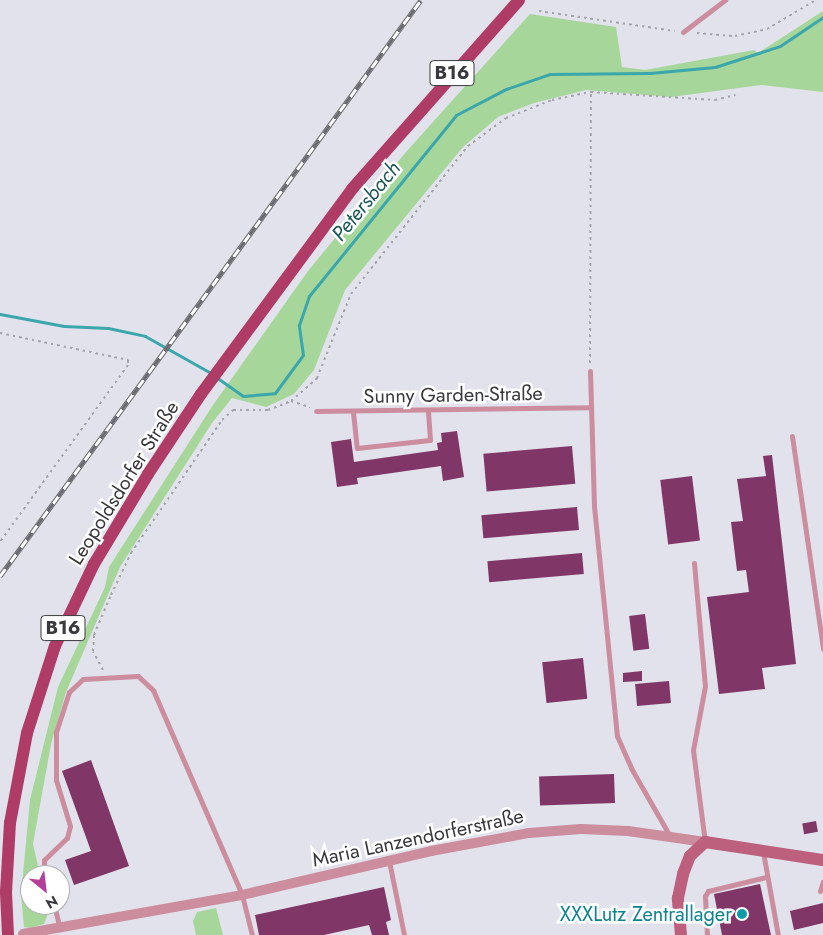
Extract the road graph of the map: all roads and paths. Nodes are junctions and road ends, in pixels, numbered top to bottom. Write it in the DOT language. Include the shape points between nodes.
graph roads {
  1 [pos="519,0"];
  2 [pos="725,0"];
  3 [pos="683,32"];
  4 [pos="591,92"];
  5 [pos="734,95"];
  6 [pos="0,333"];
  7 [pos="590,371"];
  8 [pos="291,401"];
  9 [pos="591,406"];
  10 [pos="428,410"];
  11 [pos="316,411"];
  12 [pos="353,412"];
  13 [pos="792,436"];
  14 [pos="0,542"];
  15 [pos="694,563"];
  16 [pos="823,649"];
  17 [pos="106,676"];
  18 [pos="670,836"];
  19 [pos="705,842"];
  20 [pos="763,850"];
  21 [pos="389,860"];
  22 [pos="823,860"];
  23 [pos="44,865"];
  24 [pos="766,879"];
  25 [pos="823,881"];
  26 [pos="820,891"];
  27 [pos="242,895"];
  28 [pos="56,915"];
  29 [pos="60,929"];
  30 [pos="23,934"];
  31 [pos="8,935"];
  32 [pos="252,935"];
  33 [pos="404,935"];
  34 [pos="681,935"];
  35 [pos="707,935"];
  36 [pos="778,935"];
  1 -- 31 [label="main road, Leopoldsdorfer Straße / B16" via="352,189 228,356 148,474 99,556 55,646 27,733 10,823 6,892"];
  2 -- 3 [label="lane"];
  4 -- 5 [label="path" via="715,100"];
  4 -- 7 [label="path"];
  4 -- 8 [label="path" via="552,100 506,118 468,146 350,294 317,378"];
  6 -- 14 [label="path" via="128,360 128,365"];
  7 -- 9 [label="lane"];
  8 -- 11 [label="path" via="305,403"];
  8 -- 17 [label="path" via="268,410 233,410 222,420 154,517 131,553 94,635 93,650"];
  9 -- 10 [label="lane, Sunny Garden-Straße"];
  9 -- 18 [label="lane" via="594,506 618,736 631,768"];
  10 -- 12 [label="lane, Sunny Garden-Straße"];
  10 -- 12 [label="lane" via="430,440 357,448"];
  11 -- 12 [label="lane, Sunny Garden-Straße"];
  13 -- 16 [label="lane"];
  15 -- 19 [label="lane" via="706,686 693,750"];
  17 -- 23 [label="lane" via="83,679 69,692 56,732 56,780 70,826 67,838 44,860"];
  17 -- 27 [label="lane" via="138,676 153,690"];
  18 -- 19 [label="street, Maria Lanzendorferstraße"];
  18 -- 21 [label="street, Maria Lanzendorferstraße" via="581,828 529,833"];
  19 -- 20 [label="street, Maria Lanzendorferstraße"];
  19 -- 34 [label="street" via="690,856 684,874 678,898"];
  20 -- 22 [label="street, Maria Lanzendorferstraße"];
  20 -- 24 [label="lane"];
  21 -- 27 [label="street, Maria Lanzendorferstraße"];
  21 -- 33 [label="lane"];
  24 -- 35 [label="lane" via="708,891 705,896"];
  24 -- 36 [label="lane"];
  25 -- 26 [label="lane"];
  27 -- 29 [label="street, Maria Lanzendorferstraße"];
  27 -- 32 [label="lane"];
  28 -- 29 [label="lane"];
  29 -- 30 [label="street, Maria Lanzendorferstraße"];
}
